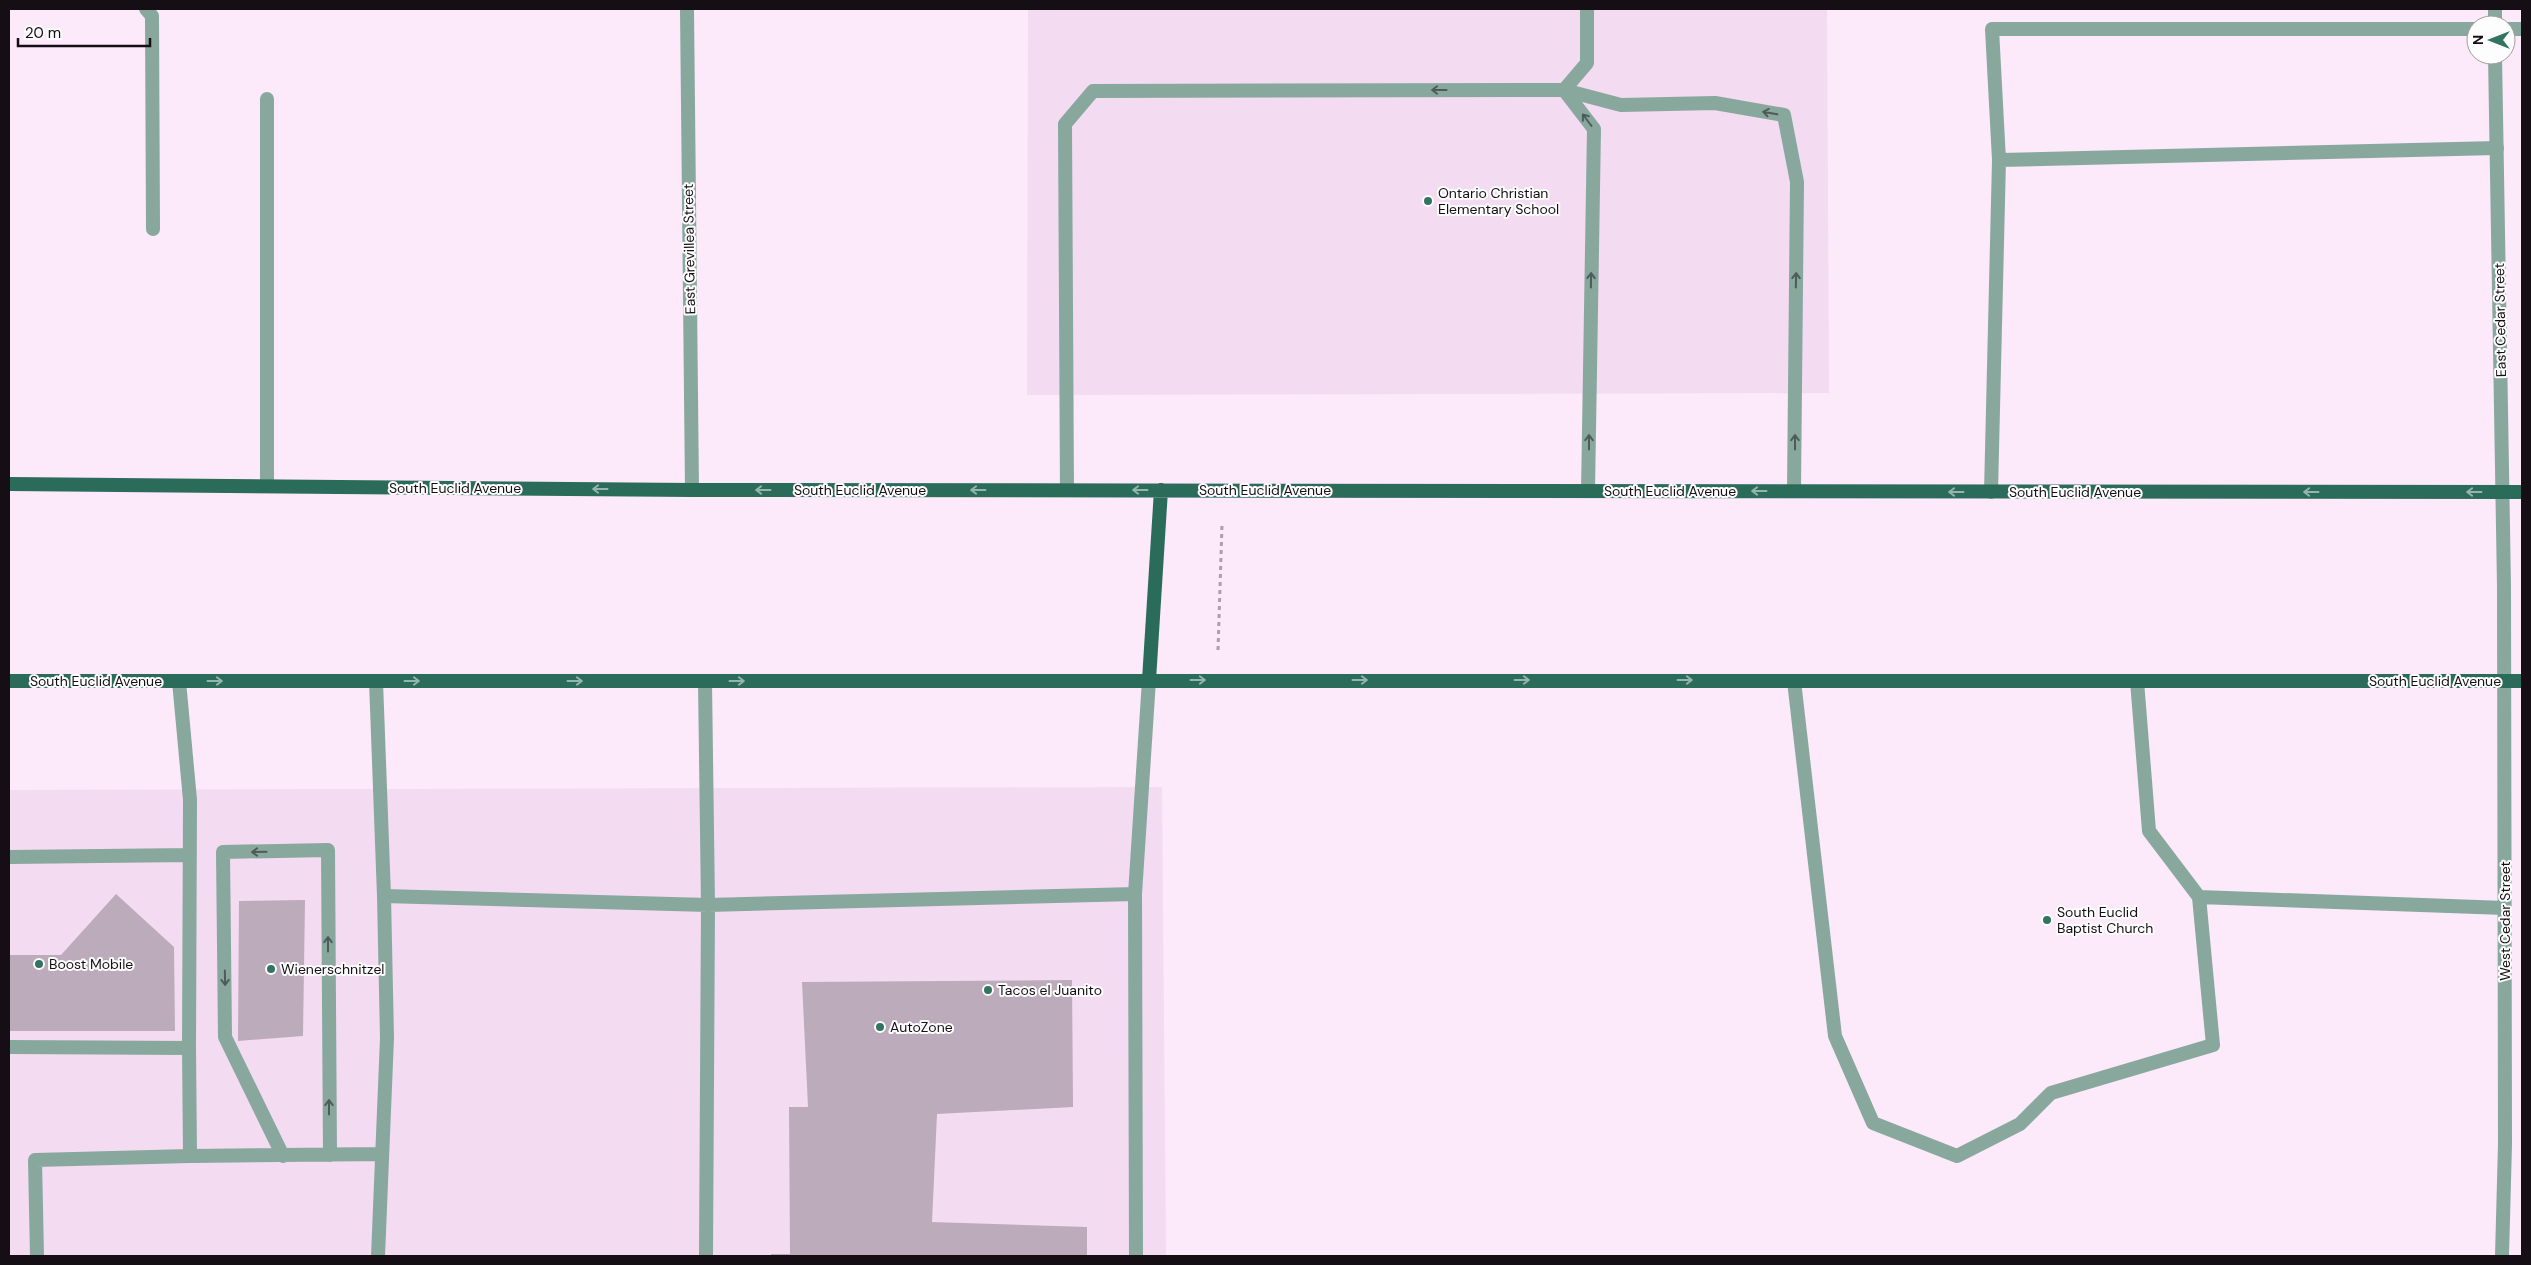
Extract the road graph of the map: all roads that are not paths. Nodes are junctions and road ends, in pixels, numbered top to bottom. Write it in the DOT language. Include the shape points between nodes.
graph roads {
  1 [pos="146,9"];
  2 [pos="687,9"];
  3 [pos="1587,9"];
  4 [pos="2466,29"];
  5 [pos="2495,65"];
  6 [pos="1564,90"];
  7 [pos="267,99"];
  8 [pos="2497,148"];
  9 [pos="1999,160"];
  10 [pos="153,229"];
  11 [pos="9,484"];
  12 [pos="267,486"];
  13 [pos="692,490"];
  14 [pos="1067,490"];
  15 [pos="1161,490"];
  16 [pos="1588,491"];
  17 [pos="1794,491"];
  18 [pos="1991,492"];
  19 [pos="2503,492"];
  20 [pos="2522,492"];
  21 [pos="2504,586"];
  22 [pos="1149,680"];
  23 [pos="9,681"];
  24 [pos="179,681"];
  25 [pos="376,681"];
  26 [pos="705,681"];
  27 [pos="1794,681"];
  28 [pos="2137,681"];
  29 [pos="2504,681"];
  30 [pos="2522,681"];
  31 [pos="190,855"];
  32 [pos="9,857"];
  33 [pos="1135,894"];
  34 [pos="384,896"];
  35 [pos="2199,897"];
  36 [pos="708,905"];
  37 [pos="2505,908"];
  38 [pos="9,1047"];
  39 [pos="189,1048"];
  40 [pos="382,1154"];
  41 [pos="330,1155"];
  42 [pos="190,1156"];
  43 [pos="283,1156"];
  44 [pos="37,1256"];
  45 [pos="378,1256"];
  46 [pos="706,1256"];
  47 [pos="1136,1256"];
  48 [pos="2502,1256"];
  1 -- 10 [label="street" via="152,16"];
  2 -- 13 [label="street, East Grevillea Street"];
  3 -- 6 [label="street" via="1587,63"];
  4 -- 9 [label="street" via="1992,29"];
  5 -- 8 [label="street, East Cedar Street"];
  6 -- 14 [label="street, one-way" via="1093,92 1065,124"];
  16 -- 6 [label="street, one-way" via="1594,129"];
  17 -- 6 [label="street, one-way" via="1797,182 1784,115 1715,103 1621,106"];
  7 -- 12 [label="street"];
  8 -- 9 [label="street"];
  8 -- 19 [label="street, East Cedar Street"];
  9 -- 18 [label="street"];
  11 -- 12 [label="main road, South Euclid Avenue"];
  13 -- 12 [label="main road, South Euclid Avenue, one-way"];
  14 -- 13 [label="main road, South Euclid Avenue, one-way"];
  15 -- 14 [label="main road, South Euclid Avenue, one-way"];
  15 -- 16 [label="main road, South Euclid Avenue"];
  15 -- 22 [label="main road"];
  17 -- 16 [label="main road, South Euclid Avenue, one-way"];
  18 -- 17 [label="main road, South Euclid Avenue, one-way"];
  19 -- 18 [label="main road, South Euclid Avenue, one-way"];
  19 -- 20 [label="main road, South Euclid Avenue"];
  19 -- 21 [label="street, East Cedar Street"];
  21 -- 29 [label="street, West Cedar Street"];
  26 -- 22 [label="main road, South Euclid Avenue, one-way"];
  22 -- 27 [label="main road, South Euclid Avenue, one-way"];
  22 -- 33 [label="street"];
  23 -- 24 [label="main road, South Euclid Avenue"];
  24 -- 25 [label="main road, South Euclid Avenue, one-way"];
  24 -- 31 [label="street" via="190,800"];
  25 -- 26 [label="main road, South Euclid Avenue, one-way"];
  25 -- 34 [label="street"];
  26 -- 36 [label="street"];
  27 -- 28 [label="main road, South Euclid Avenue"];
  27 -- 35 [label="street" via="1835,1036 1873,1123 1957,1156 2020,1124 2051,1093 2213,1045"];
  28 -- 29 [label="main road, South Euclid Avenue"];
  28 -- 35 [label="street" via="2149,831"];
  29 -- 30 [label="main road, South Euclid Avenue"];
  29 -- 37 [label="street, West Cedar Street"];
  31 -- 32 [label="street"];
  31 -- 39 [label="street"];
  33 -- 36 [label="street"];
  33 -- 47 [label="street"];
  34 -- 36 [label="street"];
  34 -- 40 [label="street" via="387,1038"];
  35 -- 37 [label="street"];
  36 -- 46 [label="street"];
  37 -- 48 [label="street, West Cedar Street"];
  38 -- 39 [label="street"];
  39 -- 42 [label="street"];
  40 -- 41 [label="street"];
  40 -- 45 [label="street"];
  41 -- 43 [label="street"];
  41 -- 43 [label="street, one-way" via="328,850 222,852 226,1037"];
  42 -- 43 [label="street"];
  42 -- 44 [label="street" via="35,1160"];
}
